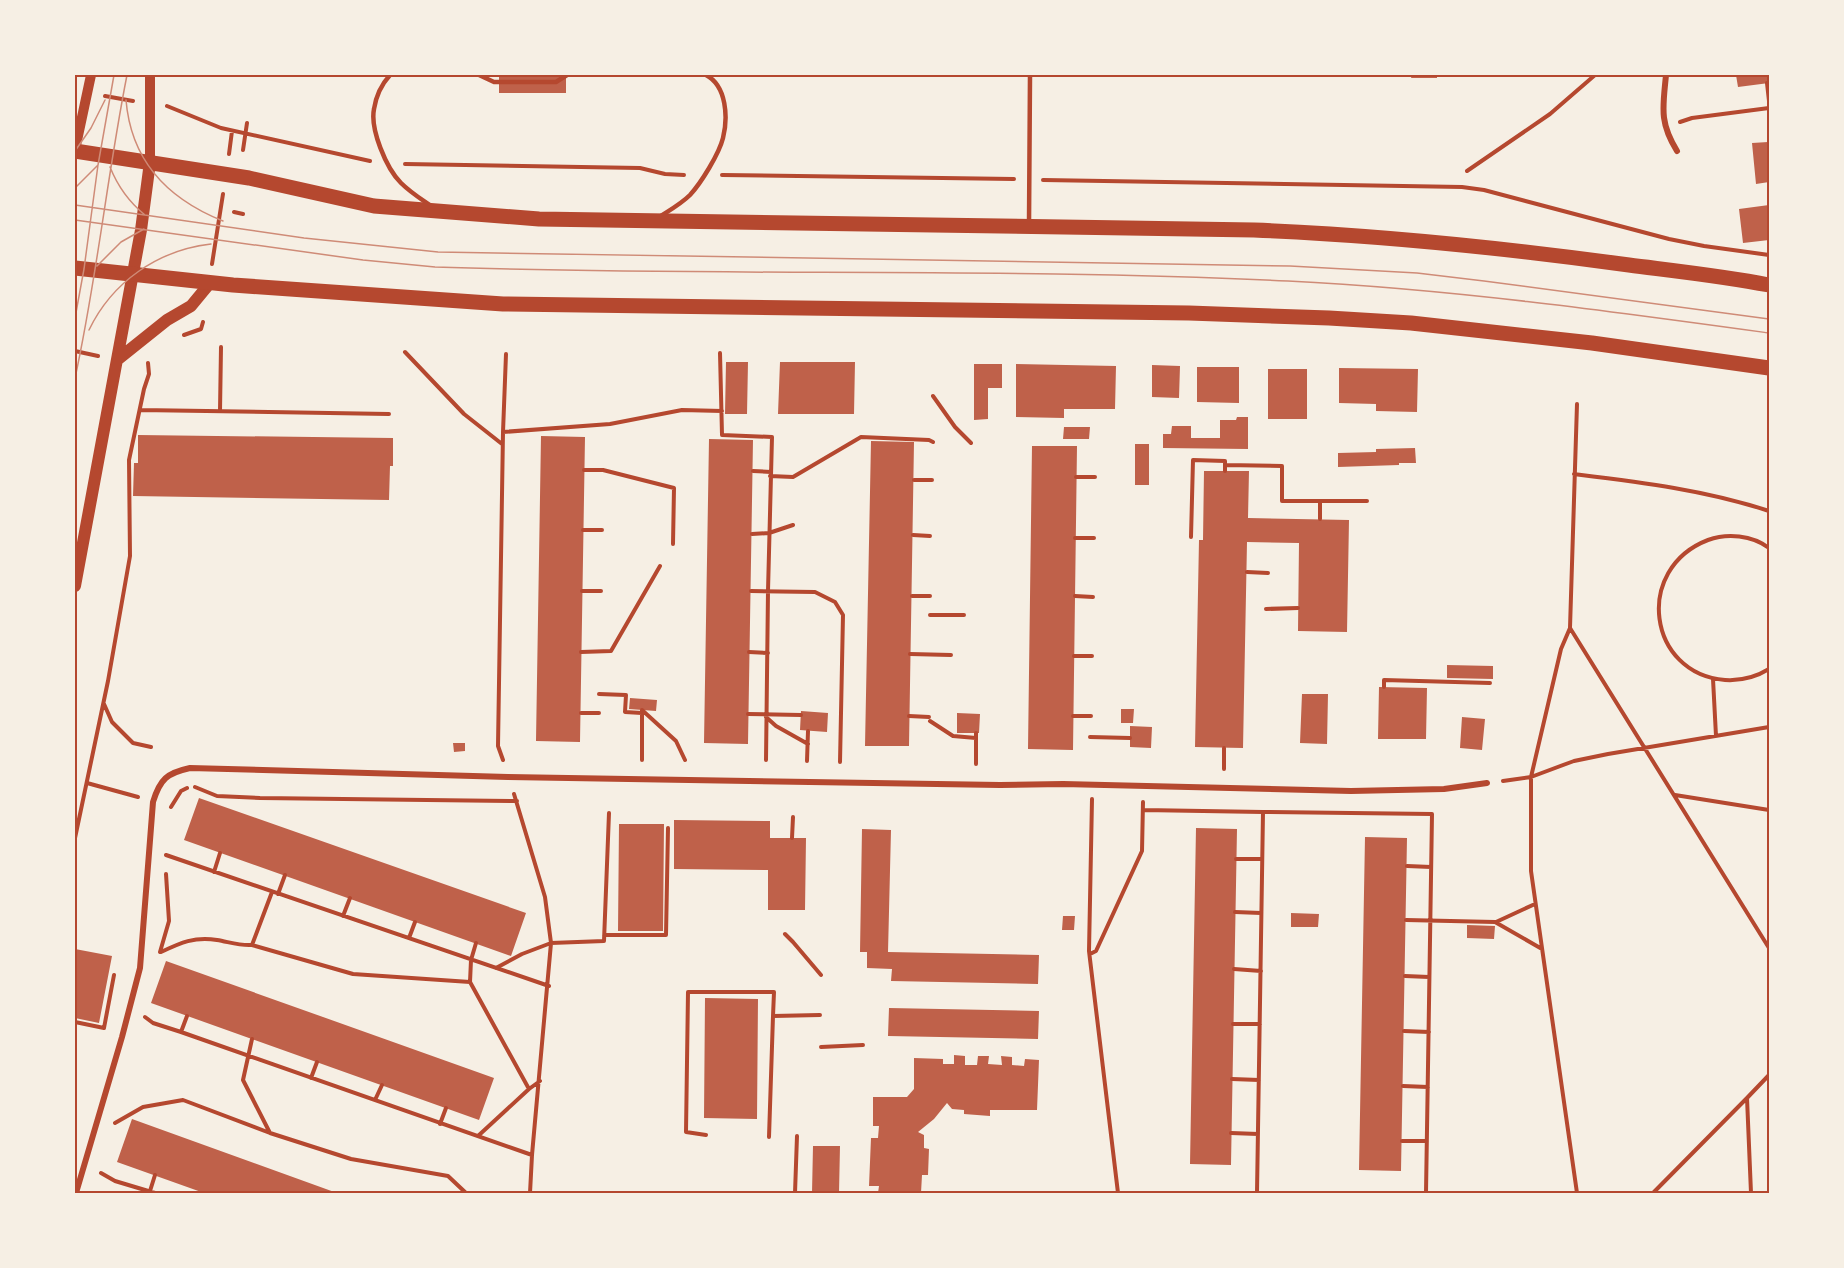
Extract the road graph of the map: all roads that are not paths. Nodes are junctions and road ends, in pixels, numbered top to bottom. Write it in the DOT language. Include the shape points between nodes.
graph roads {
  1 [pos="91,75"];
  2 [pos="150,75"];
  3 [pos="390,75"];
  4 [pos="479,75"];
  5 [pos="567,75"];
  6 [pos="706,75"];
  7 [pos="1030,75"];
  8 [pos="1665,75"];
  9 [pos="75,151"];
  10 [pos="1677,151"];
  11 [pos="150,162"];
  12 [pos="441,213"];
  13 [pos="654,220"];
  14 [pos="1029,226"];
  15 [pos="75,268"];
  16 [pos="133,275"];
  17 [pos="210,283"];
  18 [pos="1769,285"];
  19 [pos="117,360"];
  20 [pos="1769,368"];
  21 [pos="75,586"];
  22 [pos="1487,783"];
  23 [pos="76,1193"];
  1 -- 9 [label="street"];
  2 -- 11 [label="street"];
  3 -- 12 [label="lane" via="373,111 383,156 401,183"];
  4 -- 5 [label="lane" via="494,82 556,82"];
  6 -- 13 [label="lane" via="723,98 723,141 690,195"];
  7 -- 14 [label="lane"];
  8 -- 10 [label="street" via="1663,116"];
  9 -- 11 [label="main road"];
  11 -- 12 [label="main road" via="374,206"];
  11 -- 16 [label="main road"];
  12 -- 13 [label="main road"];
  13 -- 14 [label="main road"];
  14 -- 18 [label="main road" via="1374,236 1571,257"];
  15 -- 16 [label="main road"];
  16 -- 17 [label="main road"];
  16 -- 19 [label="main road"];
  17 -- 19 [label="main road" via="190,306"];
  17 -- 20 [label="main road" via="503,304 1327,317 1592,343"];
  19 -- 21 [label="main road"];
  22 -- 23 [label="street" via="1444,789 1351,791 190,768 174,772 165,777 153,802 140,968"];
}
